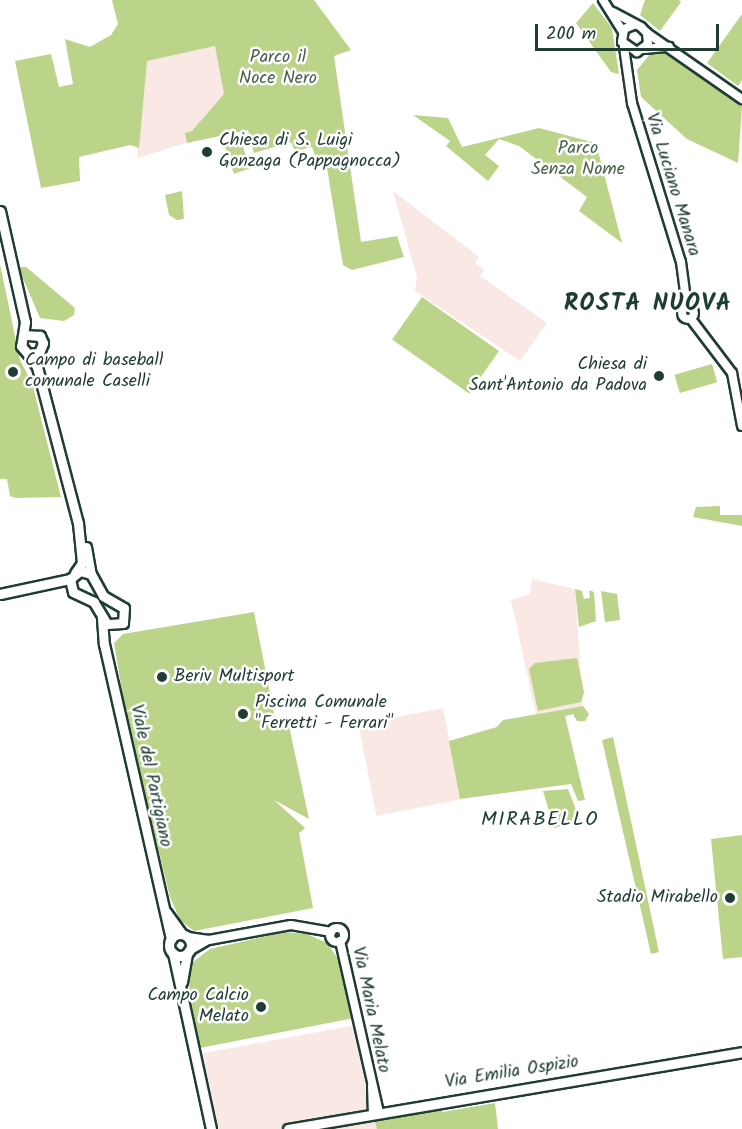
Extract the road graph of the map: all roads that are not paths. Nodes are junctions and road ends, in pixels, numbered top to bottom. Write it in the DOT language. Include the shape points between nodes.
graph roads {
  1 [pos="603,0"];
  2 [pos="613,12"];
  3 [pos="634,25"];
  4 [pos="623,32"];
  5 [pos="647,33"];
  6 [pos="624,47"];
  7 [pos="670,47"];
  8 [pos="641,51"];
  9 [pos="626,72"];
  10 [pos="742,99"];
  11 [pos="0,211"];
  12 [pos="28,334"];
  13 [pos="34,354"];
  14 [pos="742,426"];
  15 [pos="78,523"];
  16 [pos="91,574"];
  17 [pos="73,576"];
  18 [pos="53,586"];
  19 [pos="73,592"];
  20 [pos="0,594"];
  21 [pos="102,618"];
  22 [pos="116,627"];
  23 [pos="107,652"];
  24 [pos="163,906"];
  25 [pos="185,936"];
  26 [pos="171,939"];
  27 [pos="209,940"];
  28 [pos="188,952"];
  29 [pos="174,953"];
  30 [pos="181,987"];
  31 [pos="742,1052"];
  32 [pos="376,1112"];
  33 [pos="211,1129"];
  34 [pos="288,1129"];
  1 -- 2 [label="street"];
  2 -- 3 [label="street"];
  2 -- 4 [label="street"];
  3 -- 4 [label="street"];
  3 -- 5 [label="street"];
  4 -- 6 [label="street, Via Luciano Manara"];
  5 -- 7 [label="street"];
  5 -- 8 [label="street"];
  6 -- 8 [label="street"];
  6 -- 9 [label="street, Via Luciano Manara"];
  7 -- 8 [label="street"];
  7 -- 10 [label="street"];
  8 -- 9 [label="street"];
  9 -- 14 [label="street, Via Luciano Manara" via="681,262 687,307 682,316 691,319 732,373"];
  11 -- 12 [label="main road"];
  12 -- 13 [label="main road" via="21,346"];
  12 -- 13 [label="main road" via="42,339"];
  13 -- 15 [label="main road"];
  15 -- 16 [label="main road"];
  15 -- 17 [label="main road" via="82,563"];
  16 -- 17 [label="main road"];
  16 -- 22 [label="main road" via="103,596 126,611 125,620"];
  17 -- 18 [label="main road"];
  17 -- 19 [label="main road"];
  18 -- 19 [label="main road"];
  18 -- 20 [label="main road"];
  19 -- 21 [label="main road" via="94,602"];
  21 -- 22 [label="main road"];
  21 -- 23 [label="main road, Viale del Partigiano"];
  22 -- 23 [label="main road"];
  23 -- 24 [label="main road, Viale del Partigiano"];
  24 -- 25 [label="main road, Viale del Partigiano"];
  24 -- 26 [label="main road, Viale del Partigiano"];
  25 -- 26 [label="main road"];
  25 -- 27 [label="street"];
  25 -- 28 [label="main road, Viale del Partigiano"];
  26 -- 29 [label="main road, Viale del Partigiano"];
  27 -- 28 [label="street"];
  27 -- 32 [label="street, Via Maria Melato" via="291,925 331,932 333,941 340,941"];
  28 -- 29 [label="main road"];
  28 -- 30 [label="main road, Viale del Partigiano"];
  29 -- 30 [label="main road, Viale del Partigiano"];
  30 -- 33 [label="main road, Viale del Partigiano"];
  31 -- 32 [label="main road, Via Emilia Ospizio"];
  32 -- 34 [label="main road, Via Emilia Ospizio"];
}
